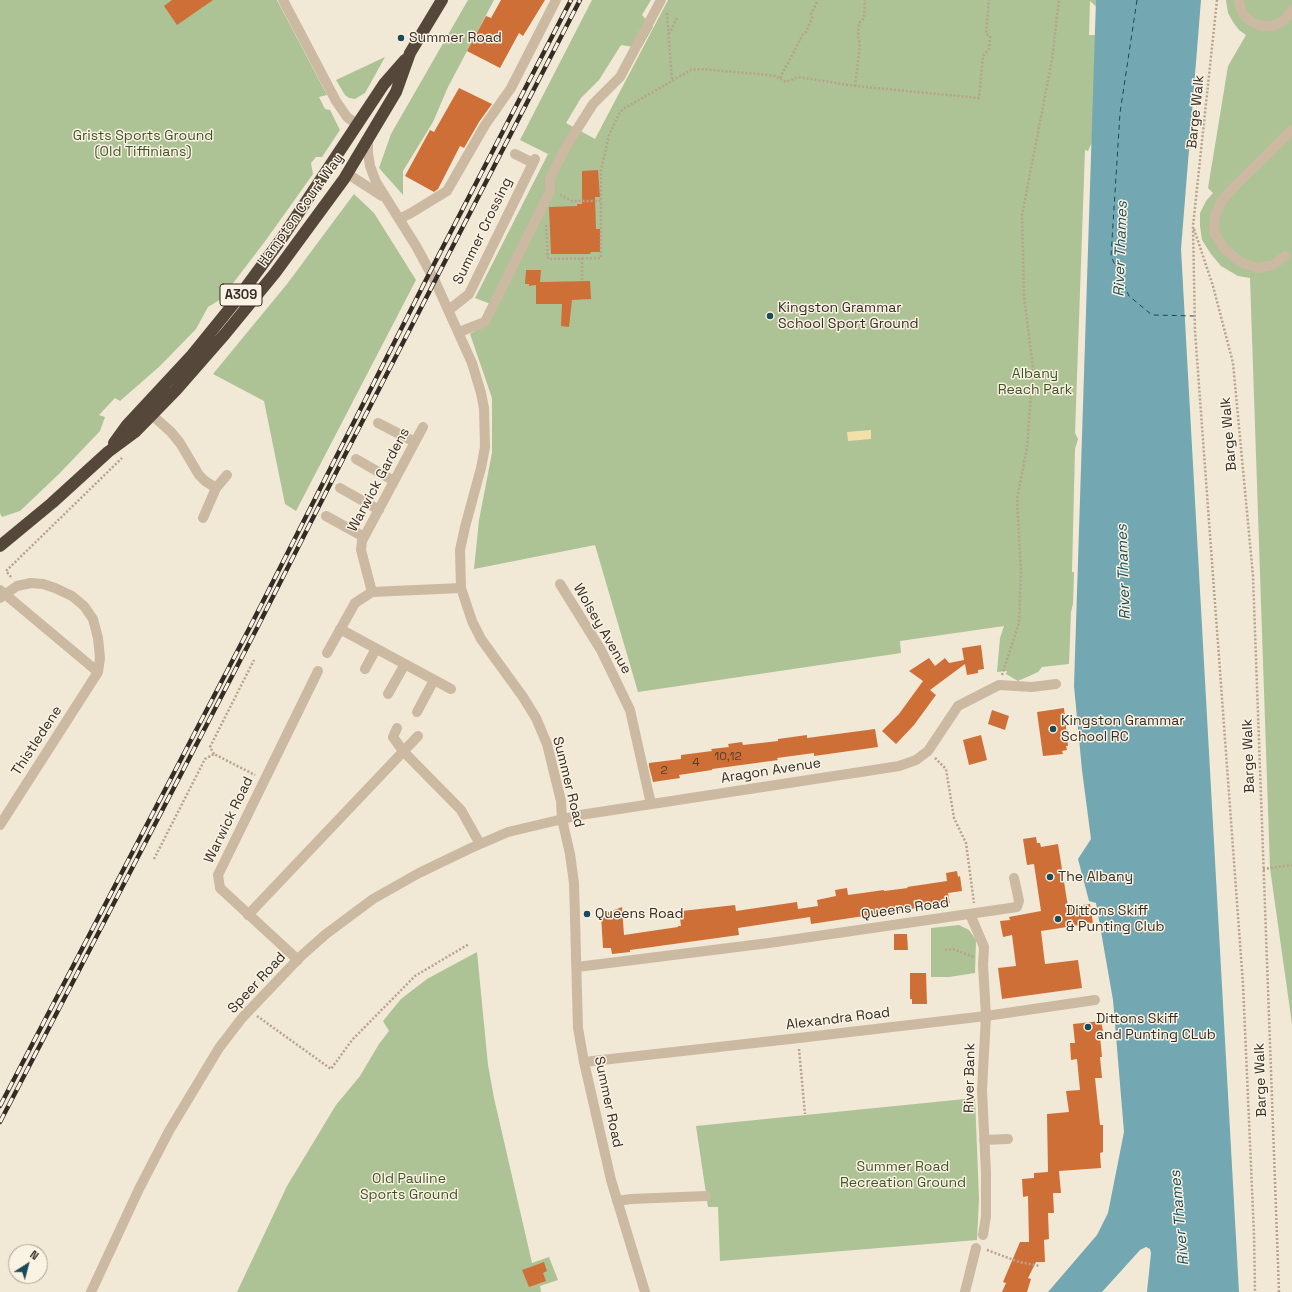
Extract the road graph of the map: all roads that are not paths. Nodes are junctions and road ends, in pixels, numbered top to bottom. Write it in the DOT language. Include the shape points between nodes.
graph roads {
  1 [pos="283,0"];
  2 [pos="442,0"];
  3 [pos="556,0"];
  4 [pos="661,0"];
  5 [pos="1239,0"];
  6 [pos="1292,10"];
  7 [pos="410,53"];
  8 [pos="358,125"];
  9 [pos="1292,130"];
  10 [pos="370,137"];
  11 [pos="515,154"];
  12 [pos="344,179"];
  13 [pos="386,198"];
  14 [pos="399,219"];
  15 [pos="1285,256"];
  16 [pos="449,310"];
  17 [pos="459,332"];
  18 [pos="152,415"];
  19 [pos="378,423"];
  20 [pos="423,427"];
  21 [pos="415,442"];
  22 [pos="108,452"];
  23 [pos="356,459"];
  24 [pos="227,475"];
  25 [pos="394,481"];
  26 [pos="216,488"];
  27 [pos="340,488"];
  28 [pos="378,510"];
  29 [pos="326,516"];
  30 [pos="203,518"];
  31 [pos="364,537"];
  32 [pos="0,546"];
  33 [pos="560,584"];
  34 [pos="461,588"];
  35 [pos="372,592"];
  36 [pos="2,594"];
  37 [pos="340,629"];
  38 [pos="376,649"];
  39 [pos="328,653"];
  40 [pos="405,664"];
  41 [pos="365,669"];
  42 [pos="318,671"];
  43 [pos="98,672"];
  44 [pos="434,680"];
  45 [pos="1056,684"];
  46 [pos="450,689"];
  47 [pos="388,694"];
  48 [pos="417,712"];
  49 [pos="397,728"];
  50 [pos="418,736"];
  51 [pos="404,751"];
  52 [pos="651,804"];
  53 [pos="562,819"];
  54 [pos="0,825"];
  55 [pos="480,844"];
  56 [pos="1014,878"];
  57 [pos="973,913"];
  58 [pos="248,915"];
  59 [pos="298,960"];
  60 [pos="577,967"];
  61 [pos="1095,1000"];
  62 [pos="986,1016"];
  63 [pos="584,1062"];
  64 [pos="1008,1139"];
  65 [pos="984,1140"];
  66 [pos="706,1196"];
  67 [pos="617,1201"];
  68 [pos="983,1235"];
  69 [pos="976,1248"];
  70 [pos="91,1292"];
  71 [pos="645,1292"];
  72 [pos="965,1292"];
  1 -- 8 [label="street" via="336,101 347,117"];
  2 -- 7 [label="highway, Hampton Court Way / A309"];
  3 -- 14 [label="street" via="511,88 485,125 447,191"];
  4 -- 17 [label="street" via="620,77 593,104 567,145 550,178 550,191 485,322"];
  5 -- 6 [label="street" via="1246,18 1262,26 1280,23"];
  7 -- 8 [label="highway, Hampton Court Way / A309" via="384,84"];
  7 -- 10 [label="highway, Hampton Court Way / A309" via="396,92"];
  8 -- 10 [label="highway"];
  8 -- 22 [label="highway, Hampton Court Way / A309" via="282,238 235,302 192,355 127,425"];
  9 -- 15 [label="street" via="1221,202 1215,216 1214,232 1224,248 1240,262 1258,268 1273,265"];
  10 -- 12 [label="highway, Hampton Court Way / A309"];
  10 -- 13 [label="street, Summer Road" via="370,166"];
  11 -- 16 [label="street, Summer Crossing" via="534,161 469,294"];
  12 -- 13 [label="street, Summer Road" via="351,176"];
  12 -- 18 [label="highway, Hampton Court Way / A309" via="225,334"];
  13 -- 14 [label="street, Summer Road"];
  14 -- 16 [label="street, Summer Road"];
  16 -- 17 [label="street, Summer Road"];
  17 -- 34 [label="street, Summer Road" via="481,393 485,430 482,468 464,527 460,550"];
  18 -- 22 [label="highway, Hampton Court Way / A309" via="135,432"];
  18 -- 26 [label="street" via="180,443 198,475"];
  19 -- 21 [label="street"];
  20 -- 21 [label="street, Warwick Gardens"];
  21 -- 25 [label="street, Warwick Gardens"];
  22 -- 32 [label="highway, Hampton Court Way / A309"];
  23 -- 25 [label="street"];
  24 -- 26 [label="street"];
  25 -- 28 [label="street, Warwick Gardens"];
  26 -- 30 [label="street"];
  27 -- 28 [label="street"];
  28 -- 31 [label="street, Warwick Gardens"];
  29 -- 31 [label="street"];
  31 -- 35 [label="street, Warwick Gardens" via="360,550"];
  33 -- 52 [label="street, Wolsey Avenue" via="601,650 630,710"];
  34 -- 35 [label="street"];
  34 -- 53 [label="street, Summer Road" via="481,639 536,718 547,744 561,801"];
  35 -- 37 [label="street" via="355,603"];
  36 -- 43 [label="street, Thistledene"];
  36 -- 43 [label="street, Thistledene" via="30,583 43,584 72,596 84,606 93,619 100,658"];
  37 -- 38 [label="street"];
  37 -- 39 [label="street"];
  38 -- 40 [label="street"];
  38 -- 41 [label="street"];
  40 -- 44 [label="street"];
  40 -- 47 [label="street"];
  42 -- 58 [label="street, Warwick Road" via="218,875 220,888"];
  43 -- 54 [label="street, Thistledene"];
  44 -- 46 [label="street"];
  44 -- 48 [label="street"];
  45 -- 52 [label="street, Aragon Avenue" via="1032,687 999,685 958,706 928,751 916,760 899,766"];
  49 -- 51 [label="street" via="393,737"];
  50 -- 51 [label="street"];
  51 -- 55 [label="street" via="462,810"];
  51 -- 58 [label="street"];
  52 -- 53 [label="street, Aragon Avenue"];
  53 -- 55 [label="street, Speer Road" via="508,832"];
  53 -- 60 [label="street, Summer Road" via="574,883"];
  55 -- 59 [label="street, Speer Road" via="419,873 373,899 326,934"];
  56 -- 57 [label="street, Queens Road" via="1019,901 1017,907"];
  57 -- 60 [label="street, Queens Road" via="769,943"];
  57 -- 62 [label="street, River Bank" via="984,947"];
  58 -- 59 [label="street, Warwick Road"];
  59 -- 70 [label="street, Speer Road" via="249,1010 219,1048 169,1131"];
  60 -- 63 [label="street, Summer Road" via="578,1028"];
  61 -- 62 [label="street, Alexandra Road"];
  62 -- 63 [label="street, Alexandra Road"];
  62 -- 65 [label="street, River Bank" via="982,1090"];
  63 -- 67 [label="street, Summer Road"];
  64 -- 65 [label="street"];
  65 -- 68 [label="street, River Bank" via="986,1216"];
  66 -- 67 [label="street"];
  67 -- 71 [label="street, Summer Road"];
  69 -- 72 [label="street"];
}
